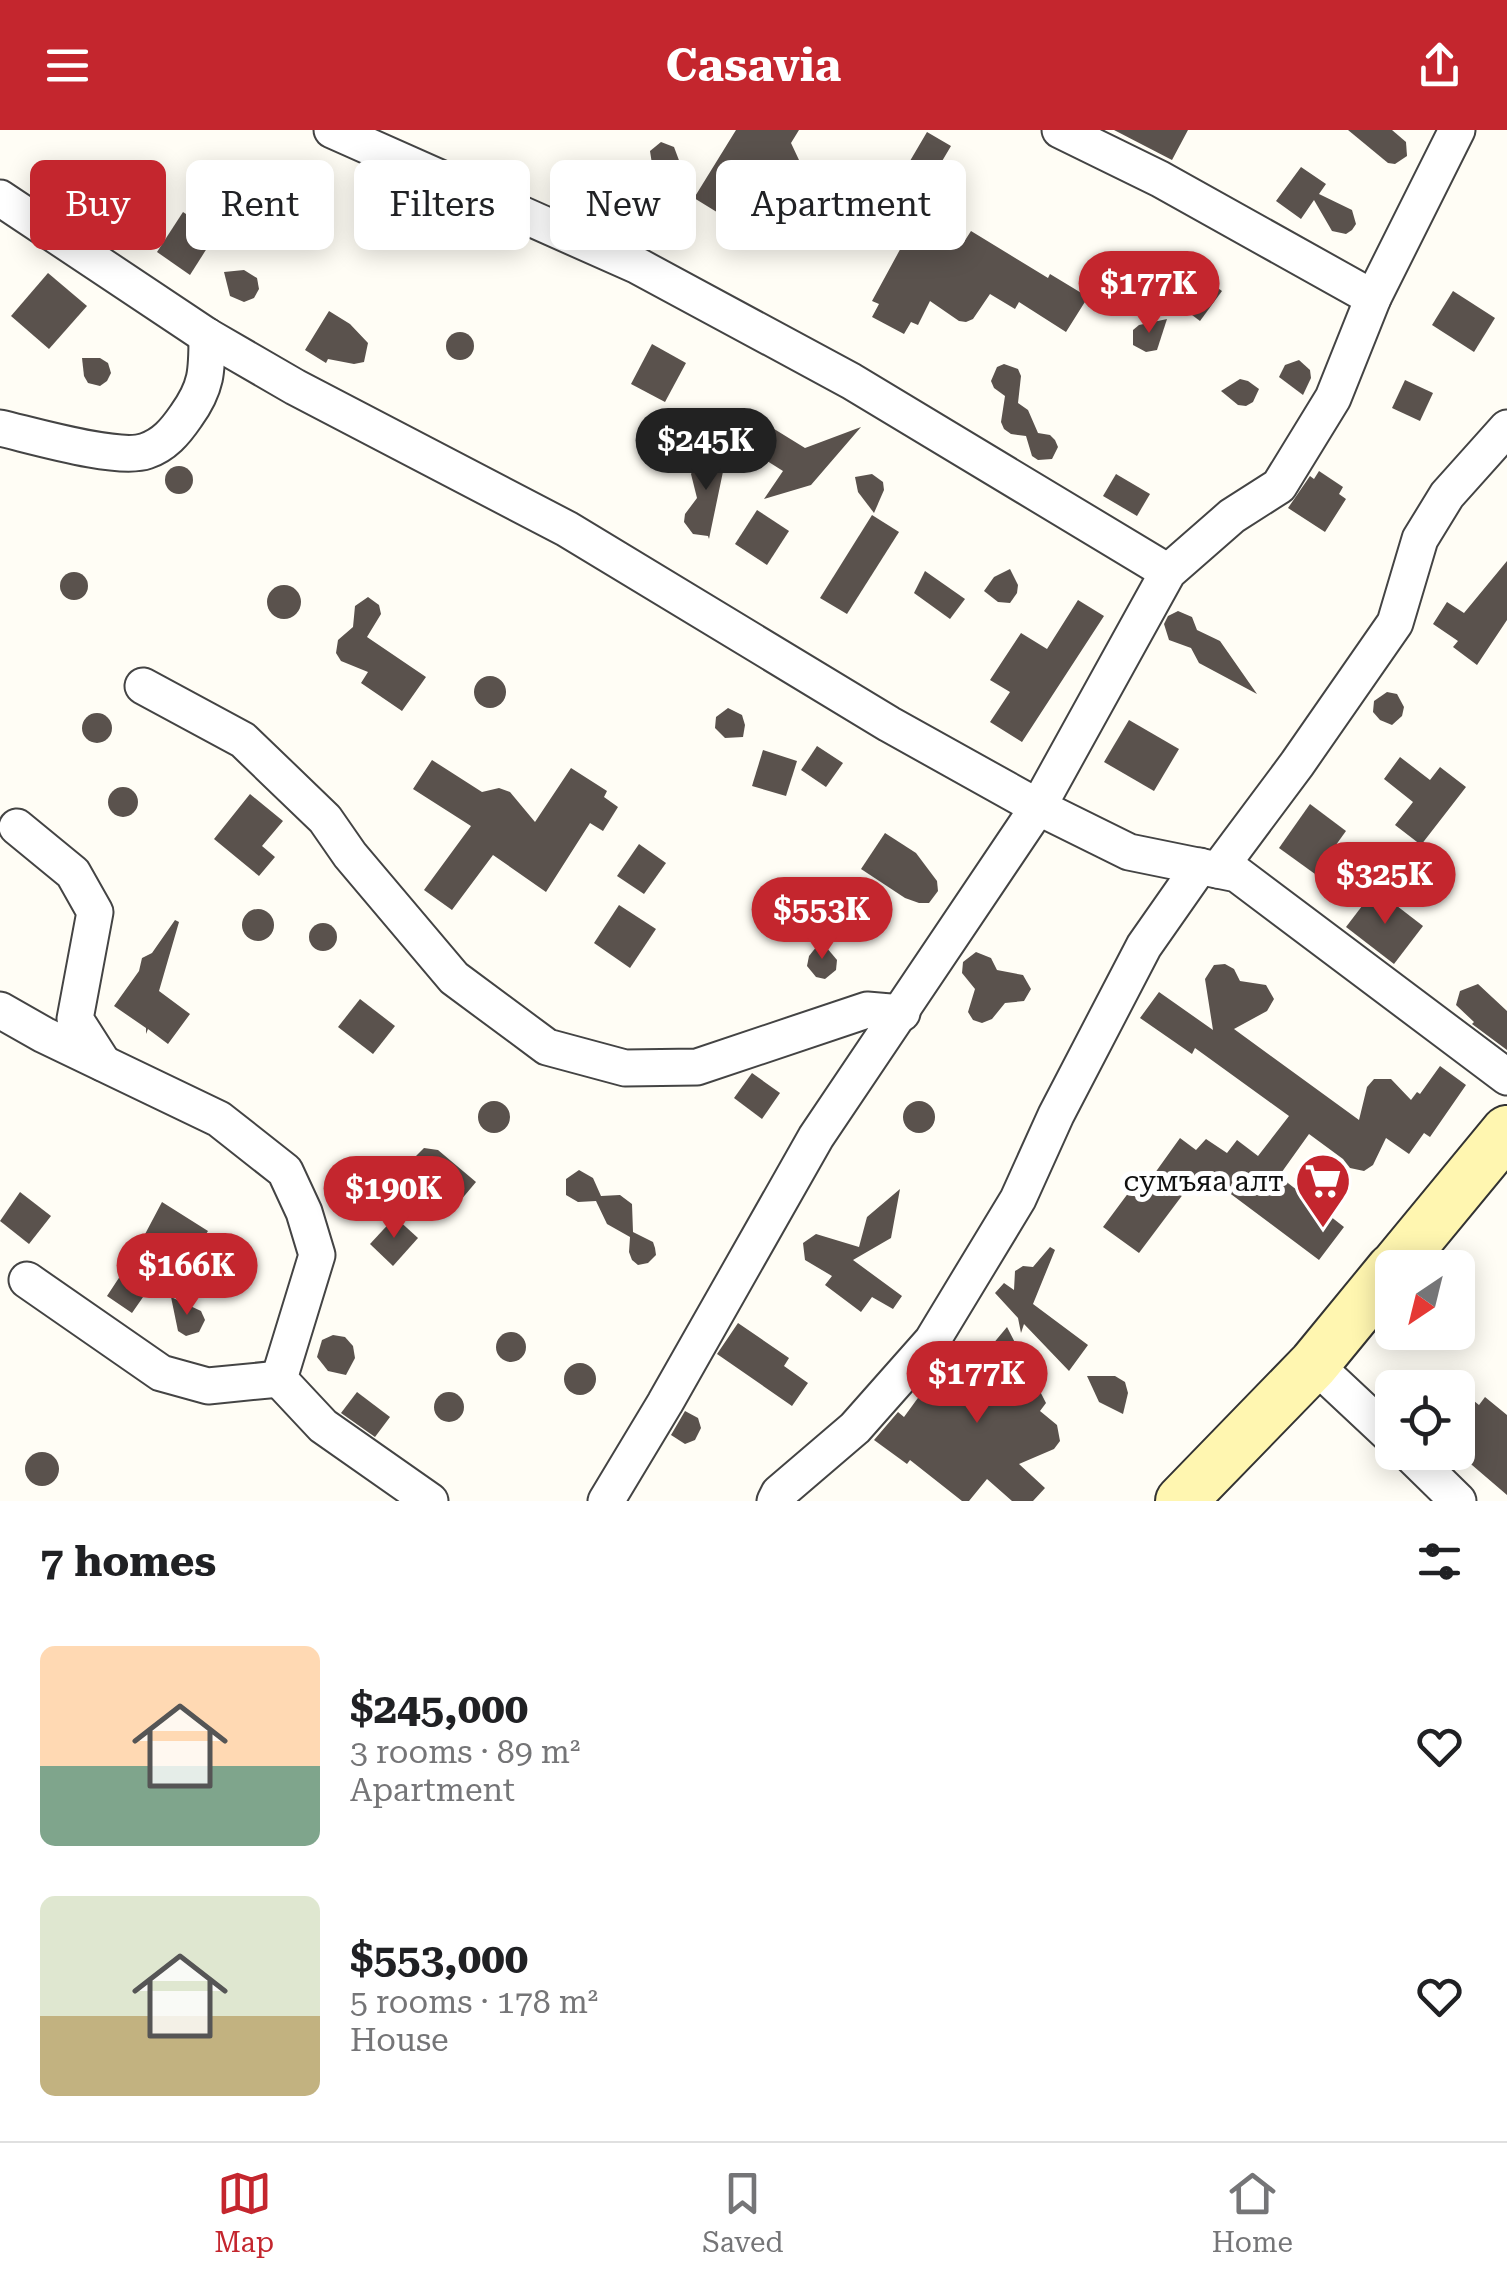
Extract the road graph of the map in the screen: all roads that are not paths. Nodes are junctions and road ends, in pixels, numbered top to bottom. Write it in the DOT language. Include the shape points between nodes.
graph roads {
  1 [pos="332,130"];
  2 [pos="1060,130"];
  3 [pos="1457,130"];
  4 [pos="0,198"];
  5 [pos="1372,298"];
  6 [pos="207,336"];
  7 [pos="0,428"];
  8 [pos="1507,428"];
  9 [pos="1168,572"];
  10 [pos="142,686"];
  11 [pos="1038,807"];
  12 [pos="17,827"];
  13 [pos="1209,868"];
  14 [pos="0,1010"];
  15 [pos="902,1013"];
  16 [pos="104,1064"];
  17 [pos="1507,1077"];
  18 [pos="1507,1131"];
  19 [pos="1408,1250"];
  20 [pos="27,1280"];
  21 [pos="1375,1290"];
  22 [pos="1314,1364"];
  23 [pos="279,1379"];
  24 [pos="1375,1421"];
  25 [pos="1426,1470"];
  26 [pos="430,1501"];
  27 [pos="606,1501"];
  28 [pos="775,1501"];
  29 [pos="1180,1501"];
  30 [pos="1458,1501"];
  1 -- 9 [label="street" via="638,266 851,381"];
  2 -- 5 [label="street"];
  3 -- 5 [label="street"];
  4 -- 6 [label="street"];
  5 -- 9 [label="street" via="1333,398 1279,486 1232,516"];
  6 -- 7 [label="street" via="200,396 172,437 143,453 94,450"];
  6 -- 11 [label="street" via="567,529"];
  8 -- 13 [label="street" via="1447,495 1420,539 1395,623 1297,764"];
  9 -- 11 [label="street"];
  10 -- 15 [label="street" via="242,740 325,819 454,978 547,1047 626,1068 697,1067 867,1010"];
  11 -- 13 [label="street" via="1129,852"];
  11 -- 15 [label="street"];
  12 -- 16 [label="street" via="73,873 95,912 74,1020"];
  13 -- 17 [label="street" via="1237,874"];
  13 -- 28 [label="street" via="1144,946 1018,1199 932,1341 855,1428"];
  14 -- 16 [label="street"];
  15 -- 27 [label="street" via="816,1137"];
  16 -- 23 [label="street" via="219,1119 285,1170 317,1256"];
  18 -- 19 [label="main road"];
  20 -- 23 [label="street" via="161,1373 208,1386"];
  21 -- 22 [label="main road"];
  22 -- 24 [label="street"];
  22 -- 29 [label="main road"];
  23 -- 26 [label="street" via="323,1426"];
  25 -- 30 [label="street"];
}
